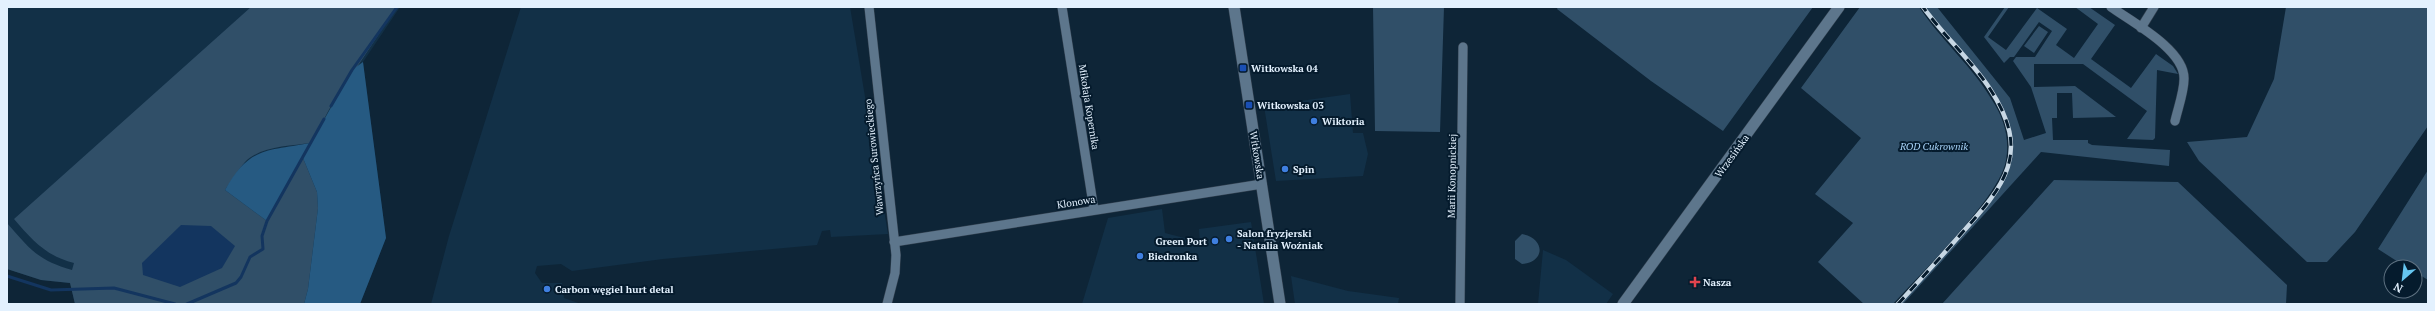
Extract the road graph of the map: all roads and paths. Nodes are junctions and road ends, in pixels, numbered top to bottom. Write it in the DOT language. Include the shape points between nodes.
graph roads {
  1 [pos="869,7"];
  2 [pos="1062,7"];
  3 [pos="1234,7"];
  4 [pos="1839,7"];
  5 [pos="2111,7"];
  6 [pos="2154,7"];
  7 [pos="2141,28"];
  8 [pos="1464,47"];
  9 [pos="2176,121"];
  10 [pos="1262,184"];
  11 [pos="1094,210"];
  12 [pos="894,242"];
  13 [pos="887,304"];
  14 [pos="1280,304"];
  15 [pos="1460,304"];
  16 [pos="1623,304"];
  1 -- 12 [label="street, Wawrzyńca Surowieckiego"];
  2 -- 11 [label="street, Mikołaja Kopernika"];
  3 -- 10 [label="street, Witkowska"];
  4 -- 16 [label="street, Wrzesińska"];
  5 -- 7 [label="street"];
  6 -- 7 [label="street"];
  7 -- 9 [label="street" via="2161,41 2183,69 2184,79"];
  8 -- 15 [label="street, Marii Konopnickiej"];
  10 -- 11 [label="street, Klonowa"];
  10 -- 14 [label="street, Witkowska"];
  11 -- 12 [label="street, Klonowa"];
  12 -- 13 [label="street, Wawrzyńca Surowieckiego" via="895,268"];
}
